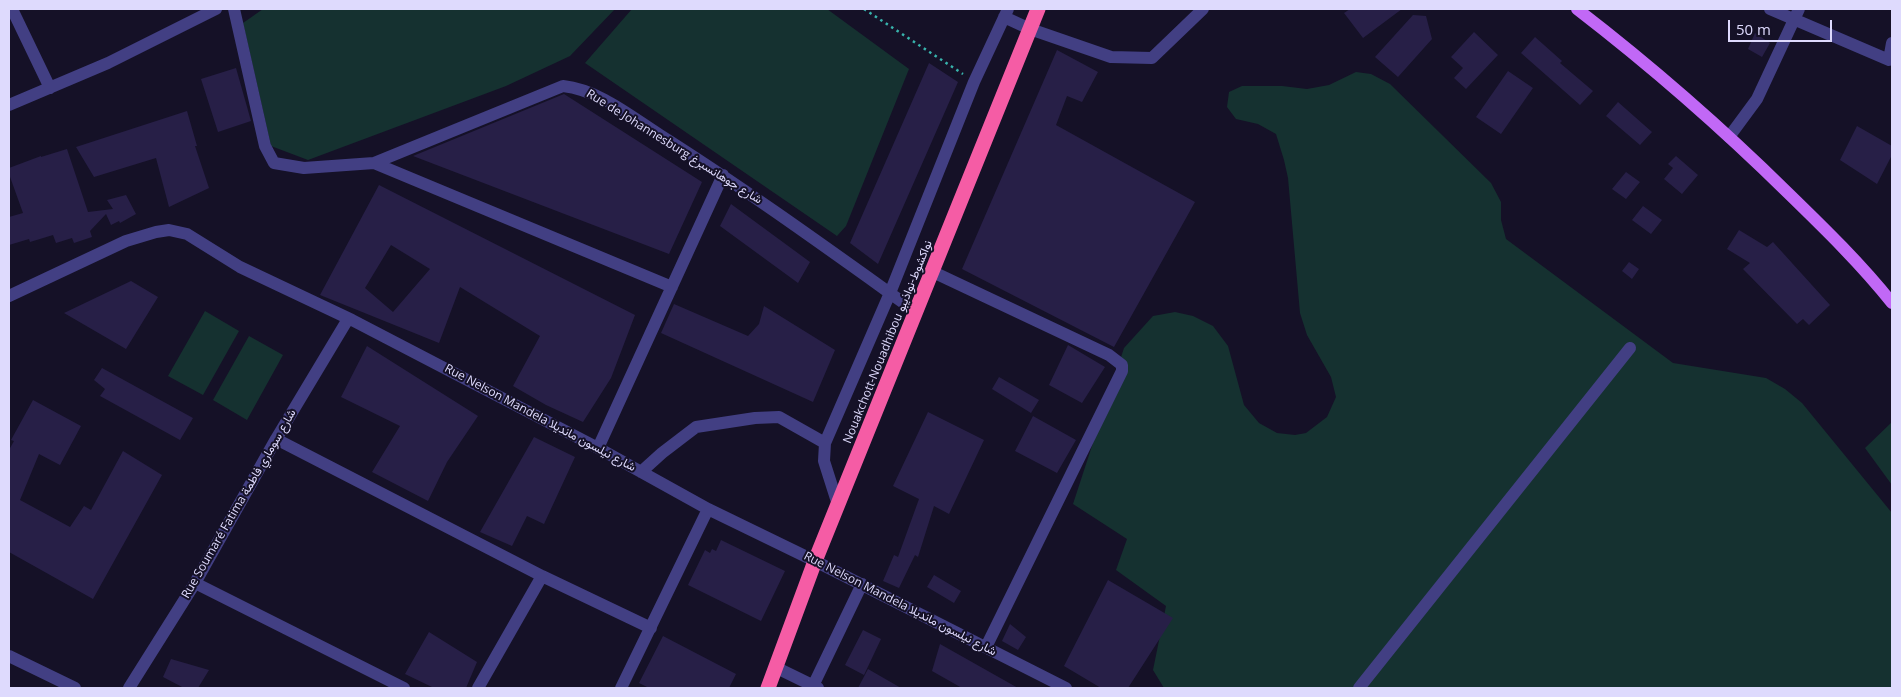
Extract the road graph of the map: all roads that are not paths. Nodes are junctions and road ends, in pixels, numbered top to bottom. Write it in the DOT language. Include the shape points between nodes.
graph roads {
  1 [pos="12,9"];
  2 [pos="216,9"];
  3 [pos="234,9"];
  4 [pos="1038,9"];
  5 [pos="1203,9"];
  6 [pos="1576,9"];
  7 [pos="1770,9"];
  8 [pos="1006,13"];
  9 [pos="1796,14"];
  10 [pos="1030,29"];
  11 [pos="1892,43"];
  12 [pos="50,88"];
  13 [pos="9,105"];
  14 [pos="1729,137"];
  15 [pos="374,163"];
  16 [pos="723,175"];
  17 [pos="932,272"];
  18 [pos="672,287"];
  19 [pos="890,293"];
  20 [pos="9,296"];
  21 [pos="1892,303"];
  22 [pos="915,311"];
  23 [pos="348,319"];
  24 [pos="1630,348"];
  25 [pos="276,439"];
  26 [pos="825,442"];
  27 [pos="598,448"];
  28 [pos="641,472"];
  29 [pos="838,505"];
  30 [pos="708,508"];
  31 [pos="816,561"];
  32 [pos="542,576"];
  33 [pos="195,583"];
  34 [pos="862,584"];
  35 [pos="651,628"];
  36 [pos="986,647"];
  37 [pos="9,656"];
  38 [pos="776,668"];
  39 [pos="814,687"];
  40 [pos="75,688"];
  41 [pos="129,688"];
  42 [pos="404,688"];
  43 [pos="478,688"];
  44 [pos="621,688"];
  45 [pos="768,688"];
  46 [pos="1066,688"];
  47 [pos="1359,688"];
  1 -- 12 [label="street"];
  2 -- 12 [label="street"];
  3 -- 15 [label="street, Rue de Johannesburg شارع جوهانسبرغ" via="265,146 274,163 304,168"];
  4 -- 10 [label="highway, Nouakchott-Nouadhibou نواكشوط-نواذيبو"];
  5 -- 10 [label="street" via="1152,58 1111,57"];
  6 -- 14 [label="main road" via="1680,92"];
  7 -- 9 [label="street"];
  8 -- 10 [label="street"];
  8 -- 19 [label="street" via="974,82"];
  9 -- 11 [label="street" via="1889,60"];
  9 -- 14 [label="street" via="1757,99"];
  10 -- 17 [label="highway, Nouakchott-Nouadhibou نواكشوط-نواذيبو"];
  12 -- 13 [label="street"];
  14 -- 21 [label="main road" via="1823,226"];
  15 -- 16 [label="street, Rue de Johannesburg شارع جوهانسبرغ" via="563,86 593,94"];
  15 -- 18 [label="street"];
  16 -- 18 [label="street"];
  16 -- 19 [label="street, Rue de Johannesburg شارع جوهانسبرغ"];
  17 -- 22 [label="highway, Nouakchott-Nouadhibou نواكشوط-نواذيبو"];
  17 -- 36 [label="street" via="1109,354 1122,365 1122,372"];
  18 -- 27 [label="street"];
  19 -- 22 [label="street, Rue de Johannesburg شارع جوهانسبرغ"];
  19 -- 26 [label="street"];
  20 -- 23 [label="street, Rue Nelson Mandela شارع نيلسون مانديلا" via="126,241 170,230 187,234 240,267"];
  22 -- 29 [label="highway, Nouakchott-Nouadhibou نواكشوط-نواذيبو"];
  23 -- 25 [label="street, Rue Soumaré Fatima شارع سوماري فاطمة"];
  23 -- 27 [label="street, Rue Nelson Mandela شارع نيلسون مانديلا"];
  24 -- 47 [label="street"];
  25 -- 32 [label="street"];
  25 -- 33 [label="street, Rue Soumaré Fatima شارع سوماري فاطمة"];
  26 -- 28 [label="street" via="779,417 696,427"];
  26 -- 29 [label="street" via="824,461"];
  27 -- 28 [label="street, Rue Nelson Mandela شارع نيلسون مانديلا"];
  28 -- 30 [label="street, Rue Nelson Mandela شارع نيلسون مانديلا"];
  29 -- 31 [label="highway, Nouakchott-Nouadhibou نواكشوط-نواذيبو"];
  30 -- 31 [label="street, Rue Nelson Mandela شارع نيلسون مانديلا"];
  30 -- 35 [label="street"];
  31 -- 34 [label="street, Rue Nelson Mandela شارع نيلسون مانديلا"];
  31 -- 38 [label="highway, Nouakchott-Nouadhibou نواكشوط-نواذيبو"];
  32 -- 35 [label="street"];
  32 -- 43 [label="street"];
  33 -- 41 [label="street, Rue Soumaré Fatima شارع سوماري فاطمة"];
  33 -- 42 [label="street"];
  34 -- 36 [label="street, Rue Nelson Mandela شارع نيلسون مانديلا"];
  34 -- 39 [label="street"];
  35 -- 44 [label="street"];
  36 -- 46 [label="street, Rue Nelson Mandela شارع نيلسون مانديلا"];
  37 -- 40 [label="street"];
  38 -- 39 [label="street"];
  38 -- 45 [label="highway, Nouakchott-Nouadhibou نواكشوط-نواذيبو"];
}
